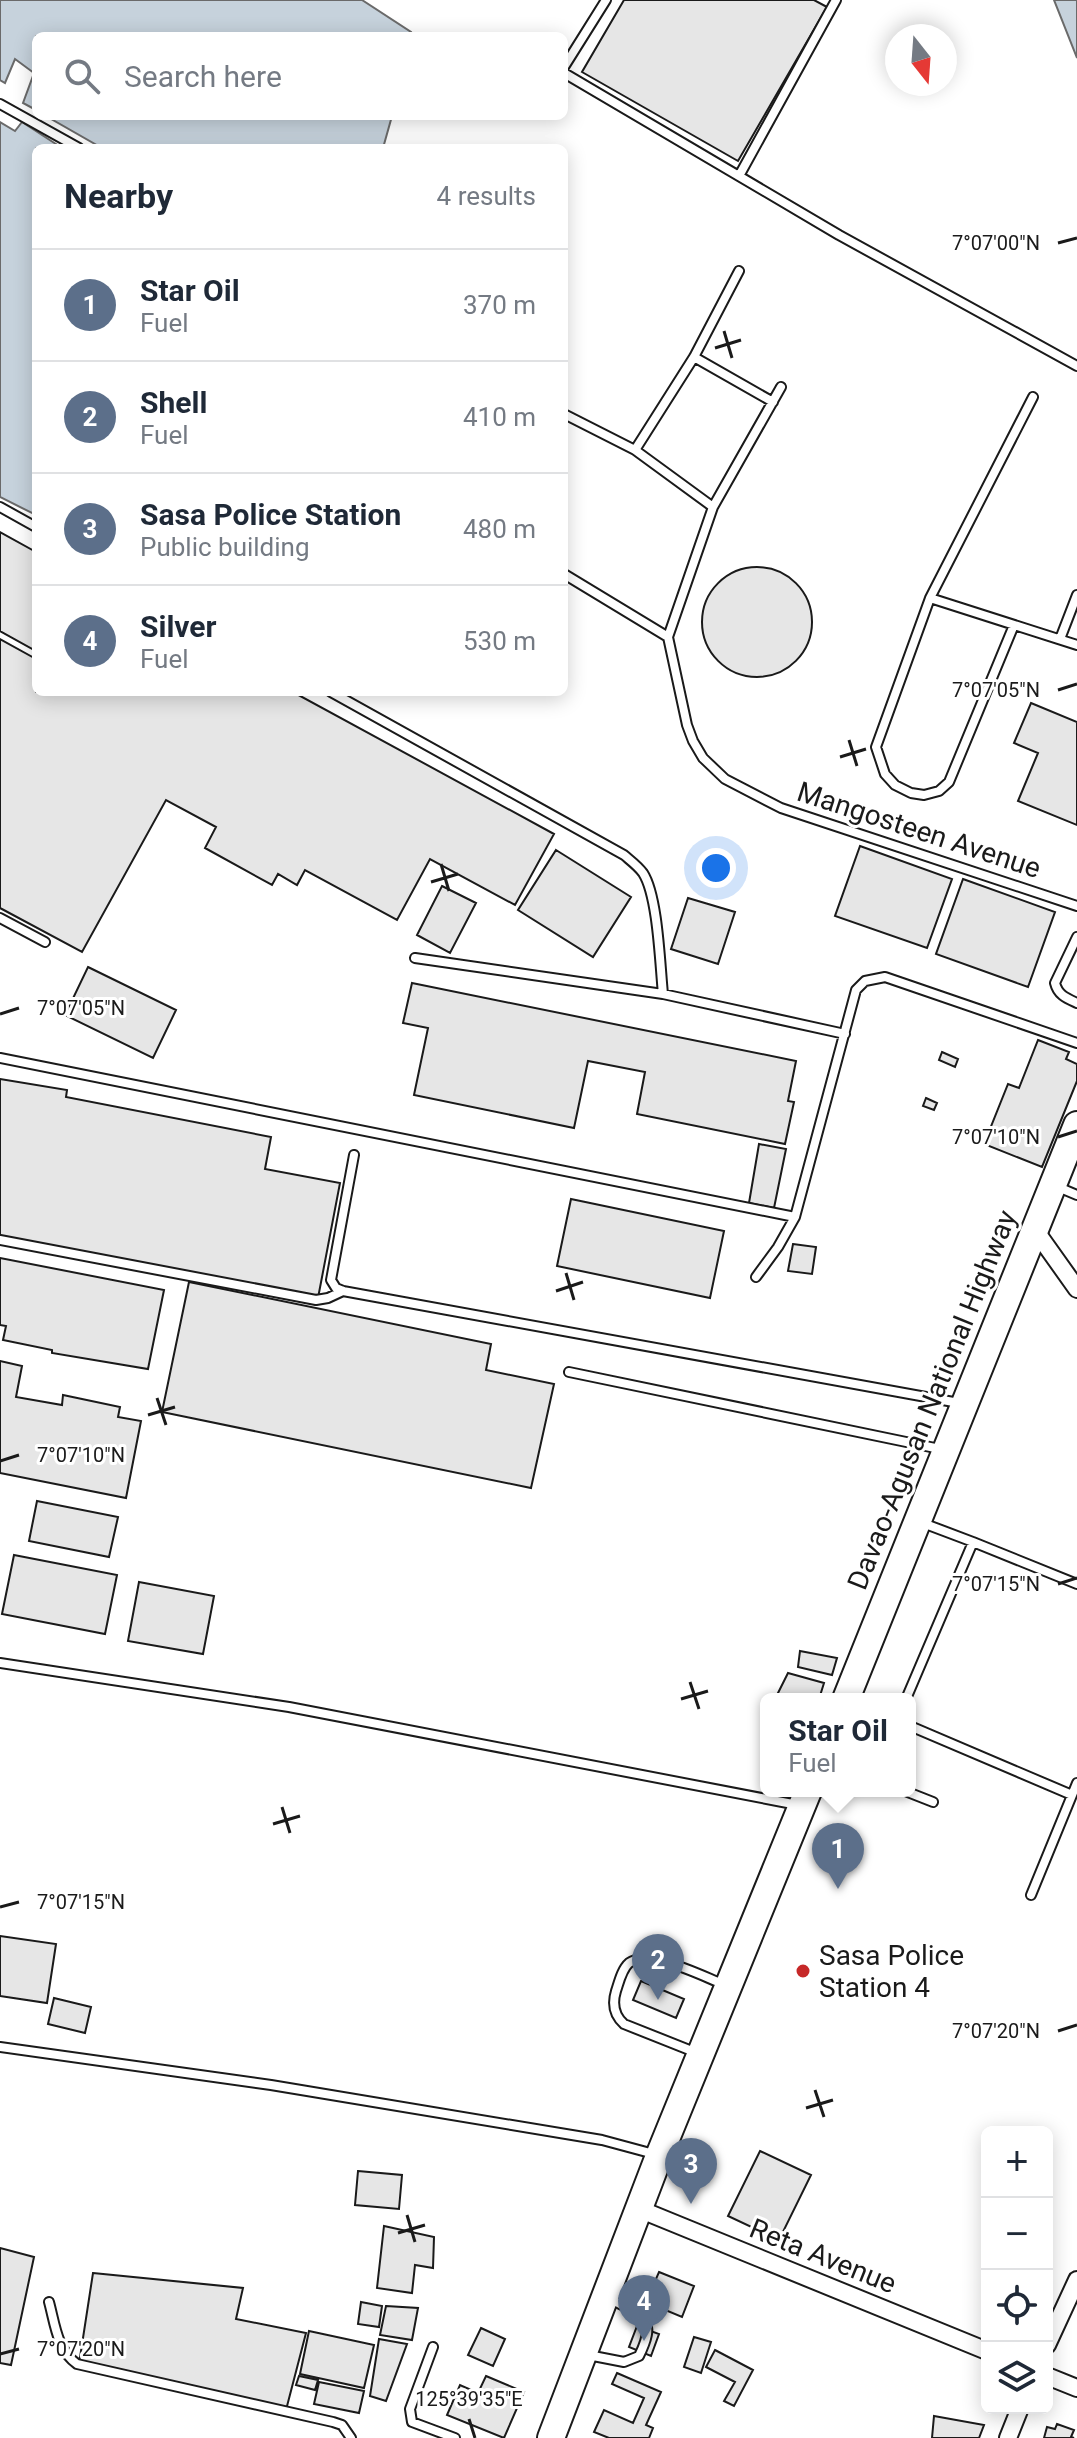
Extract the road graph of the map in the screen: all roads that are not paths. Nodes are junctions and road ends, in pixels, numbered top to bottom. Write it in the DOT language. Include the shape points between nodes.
graph roads {
  1 [pos="606,0"];
  2 [pos="836,0"];
  3 [pos="568,63"];
  4 [pos="568,72"];
  5 [pos="0,104"];
  6 [pos="72,144"];
  7 [pos="739,176"];
  8 [pos="739,271"];
  9 [pos="694,357"];
  10 [pos="1077,366"];
  11 [pos="781,387"];
  12 [pos="1033,397"];
  13 [pos="773,402"];
  14 [pos="568,416"];
  15 [pos="635,450"];
  16 [pos="0,507"];
  17 [pos="713,507"];
  18 [pos="32,525"];
  19 [pos="568,576"];
  20 [pos="1077,595"];
  21 [pos="930,598"];
  22 [pos="1014,625"];
  23 [pos="668,637"];
  24 [pos="1060,639"];
  25 [pos="1077,645"];
  26 [pos="338,696"];
  27 [pos="1077,906"];
  28 [pos="0,918"];
  29 [pos="1077,937"];
  30 [pos="45,942"];
  31 [pos="415,958"];
  32 [pos="663,994"];
  33 [pos="1077,1003"];
  34 [pos="845,1034"];
  35 [pos="1077,1043"];
  36 [pos="0,1058"];
  37 [pos="1077,1125"];
  38 [pos="354,1155"];
  39 [pos="1065,1190"];
  40 [pos="795,1217"];
  41 [pos="1035,1230"];
  42 [pos="0,1240"];
  43 [pos="756,1277"];
  44 [pos="1077,1289"];
  45 [pos="343,1291"];
  46 [pos="569,1372"];
  47 [pos="964,1404"];
  48 [pos="945,1450"];
  49 [pos="919,1522"];
  50 [pos="973,1542"];
  51 [pos="1077,1584"];
  52 [pos="0,1663"];
  53 [pos="848,1693"];
  54 [pos="909,1693"];
  55 [pos="916,1729"];
  56 [pos="1077,1783"];
  57 [pos="760,1791"];
  58 [pos="916,1795"];
  59 [pos="1072,1795"];
  60 [pos="805,1799"];
  61 [pos="933,1802"];
  62 [pos="1031,1895"];
  63 [pos="728,1985"];
  64 [pos="0,2047"];
  65 [pos="700,2054"];
  66 [pos="659,2156"];
  67 [pos="639,2209"];
  68 [pos="1077,2280"];
  69 [pos="605,2297"];
  70 [pos="49,2302"];
  71 [pos="1048,2342"];
  72 [pos="433,2347"];
  73 [pos="981,2349"];
  74 [pos="583,2354"];
  75 [pos="1053,2378"];
  76 [pos="1077,2388"];
  77 [pos="1018,2414"];
  78 [pos="351,2438"];
  79 [pos="455,2438"];
  80 [pos="551,2438"];
  81 [pos="1008,2438"];
  1 -- 3 [label="lane"];
  2 -- 7 [label="lane"];
  4 -- 7 [label="lane"];
  5 -- 6 [label="lane"];
  7 -- 10 [label="lane"];
  8 -- 9 [label="lane"];
  9 -- 13 [label="lane"];
  9 -- 15 [label="lane"];
  11 -- 13 [label="lane"];
  12 -- 21 [label="lane"];
  13 -- 17 [label="lane"];
  14 -- 15 [label="lane"];
  15 -- 17 [label="lane"];
  16 -- 18 [label="lane"];
  17 -- 23 [label="lane"];
  19 -- 23 [label="lane"];
  20 -- 24 [label="lane"];
  21 -- 22 [label="lane"];
  21 -- 22 [label="lane" via="876,747 885,774 911,793 939,791 949,782"];
  22 -- 24 [label="lane"];
  23 -- 27 [label="lane, Mangosteen Avenue" via="693,741 713,769 748,793"];
  24 -- 25 [label="lane"];
  26 -- 32 [label="lane" via="635,864 652,899"];
  28 -- 30 [label="lane"];
  29 -- 33 [label="lane" via="1055,983 1063,997"];
  31 -- 32 [label="lane"];
  32 -- 34 [label="lane"];
  34 -- 35 [label="lane" via="856,990 872,978 885,977"];
  34 -- 40 [label="lane"];
  36 -- 40 [label="lane"];
  37 -- 39 [label="main road, Davao-Agusan National Highway"];
  38 -- 45 [label="lane" via="331,1280"];
  39 -- 41 [label="main road, Davao-Agusan National Highway"];
  40 -- 43 [label="lane"];
  41 -- 44 [label="street"];
  41 -- 47 [label="main road, Davao-Agusan National Highway"];
  42 -- 45 [label="lane" via="316,1300"];
  45 -- 47 [label="lane"];
  46 -- 48 [label="lane"];
  47 -- 48 [label="main road, Davao-Agusan National Highway"];
  48 -- 49 [label="main road, Davao-Agusan National Highway"];
  49 -- 50 [label="lane"];
  49 -- 53 [label="main road, Davao-Agusan National Highway"];
  50 -- 51 [label="lane"];
  50 -- 54 [label="lane"];
  52 -- 57 [label="lane" via="289,1707"];
  55 -- 59 [label="lane"];
  56 -- 59 [label="lane"];
  58 -- 61 [label="lane"];
  59 -- 62 [label="lane"];
  60 -- 63 [label="main road"];
  63 -- 65 [label="main road"];
  63 -- 65 [label="lane" via="655,1958 630,1962 624,1970 615,1994 617,2017"];
  64 -- 66 [label="lane" via="602,2140"];
  65 -- 66 [label="main road"];
  66 -- 67 [label="main road"];
  67 -- 69 [label="main road"];
  67 -- 73 [label="street, Reta Avenue"];
  68 -- 71 [label="street"];
  69 -- 74 [label="main road"];
  69 -- 74 [label="lane" via="644,2316 648,2337 639,2356 624,2362"];
  70 -- 78 [label="lane" via="57,2336 77,2364 333,2422"];
  72 -- 79 [label="lane" via="409,2415 418,2425"];
  74 -- 80 [label="main road"];
  75 -- 76 [label="street"];
  77 -- 81 [label="street"];
}
